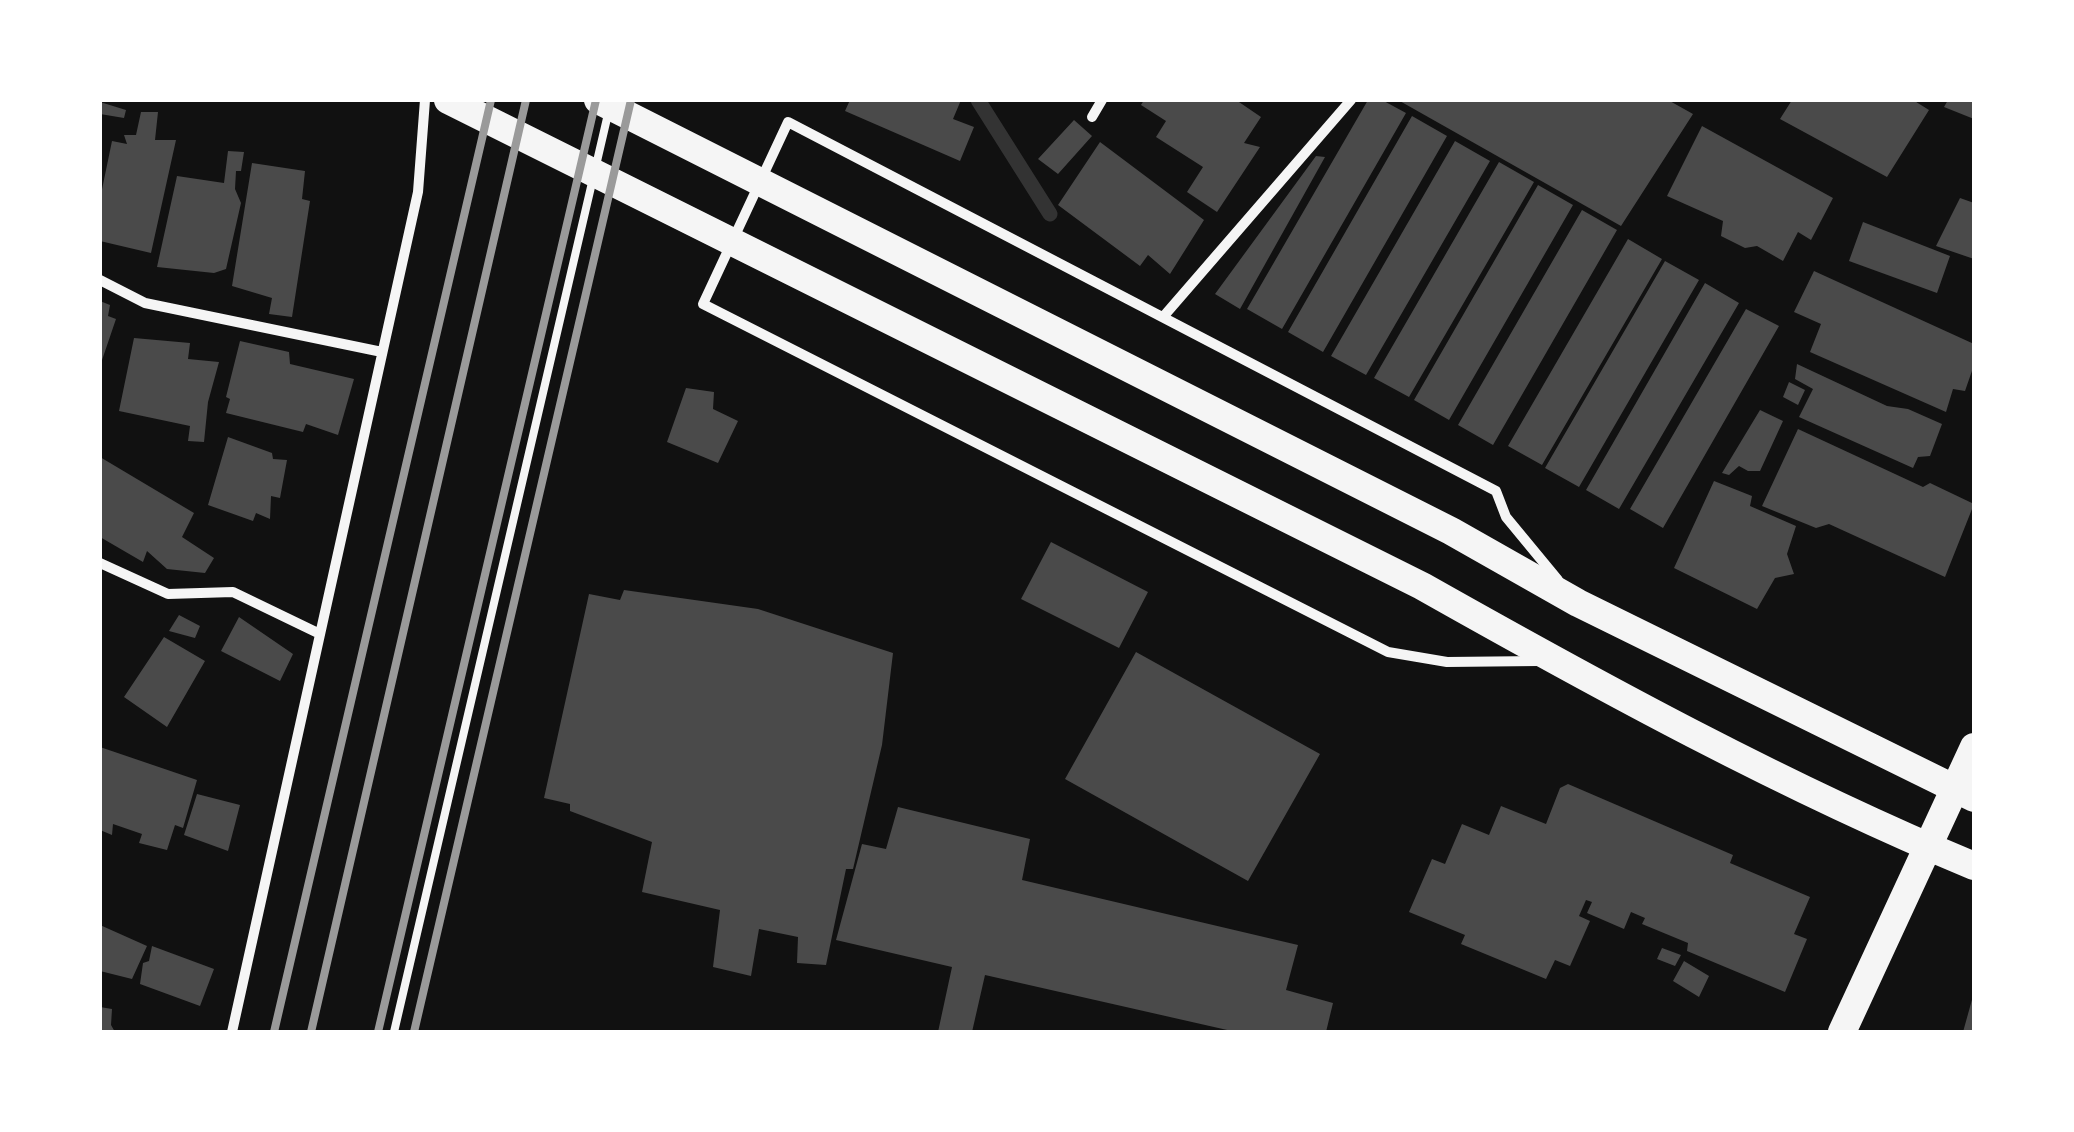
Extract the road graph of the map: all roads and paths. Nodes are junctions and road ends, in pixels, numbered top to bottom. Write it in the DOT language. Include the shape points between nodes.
graph roads {
  1 [pos="425,100"];
  2 [pos="448,100"];
  3 [pos="598,100"];
  4 [pos="611,100"];
  5 [pos="1102,100"];
  6 [pos="1351,100"];
  7 [pos="1092,116"];
  8 [pos="100,280"];
  9 [pos="1163,318"];
  10 [pos="382,352"];
  11 [pos="100,563"];
  12 [pos="1578,603"];
  13 [pos="320,634"];
  14 [pos="1555,661"];
  15 [pos="1974,747"];
  16 [pos="1964,793"];
  17 [pos="1927,846"];
  18 [pos="1974,866"];
  19 [pos="232,1032"];
  20 [pos="394,1032"];
  21 [pos="1842,1032"];
  1 -- 10 [label="street" via="418,192"];
  2 -- 14 [label="highway" via="1422,586"];
  3 -- 12 [label="highway" via="1452,530"];
  4 -- 20 [label="lane"];
  5 -- 7 [label="street"];
  6 -- 9 [label="street"];
  8 -- 10 [label="street" via="146,303"];
  9 -- 12 [label="street" via="1496,491 1506,518"];
  9 -- 14 [label="street" via="788,122 703,304 1388,652 1447,662"];
  10 -- 13 [label="street"];
  11 -- 13 [label="street" via="168,594 233,592"];
  12 -- 16 [label="highway"];
  13 -- 19 [label="street"];
  14 -- 17 [label="highway"];
  15 -- 16 [label="highway"];
  16 -- 17 [label="highway"];
  17 -- 18 [label="highway"];
  17 -- 21 [label="highway"];
}
